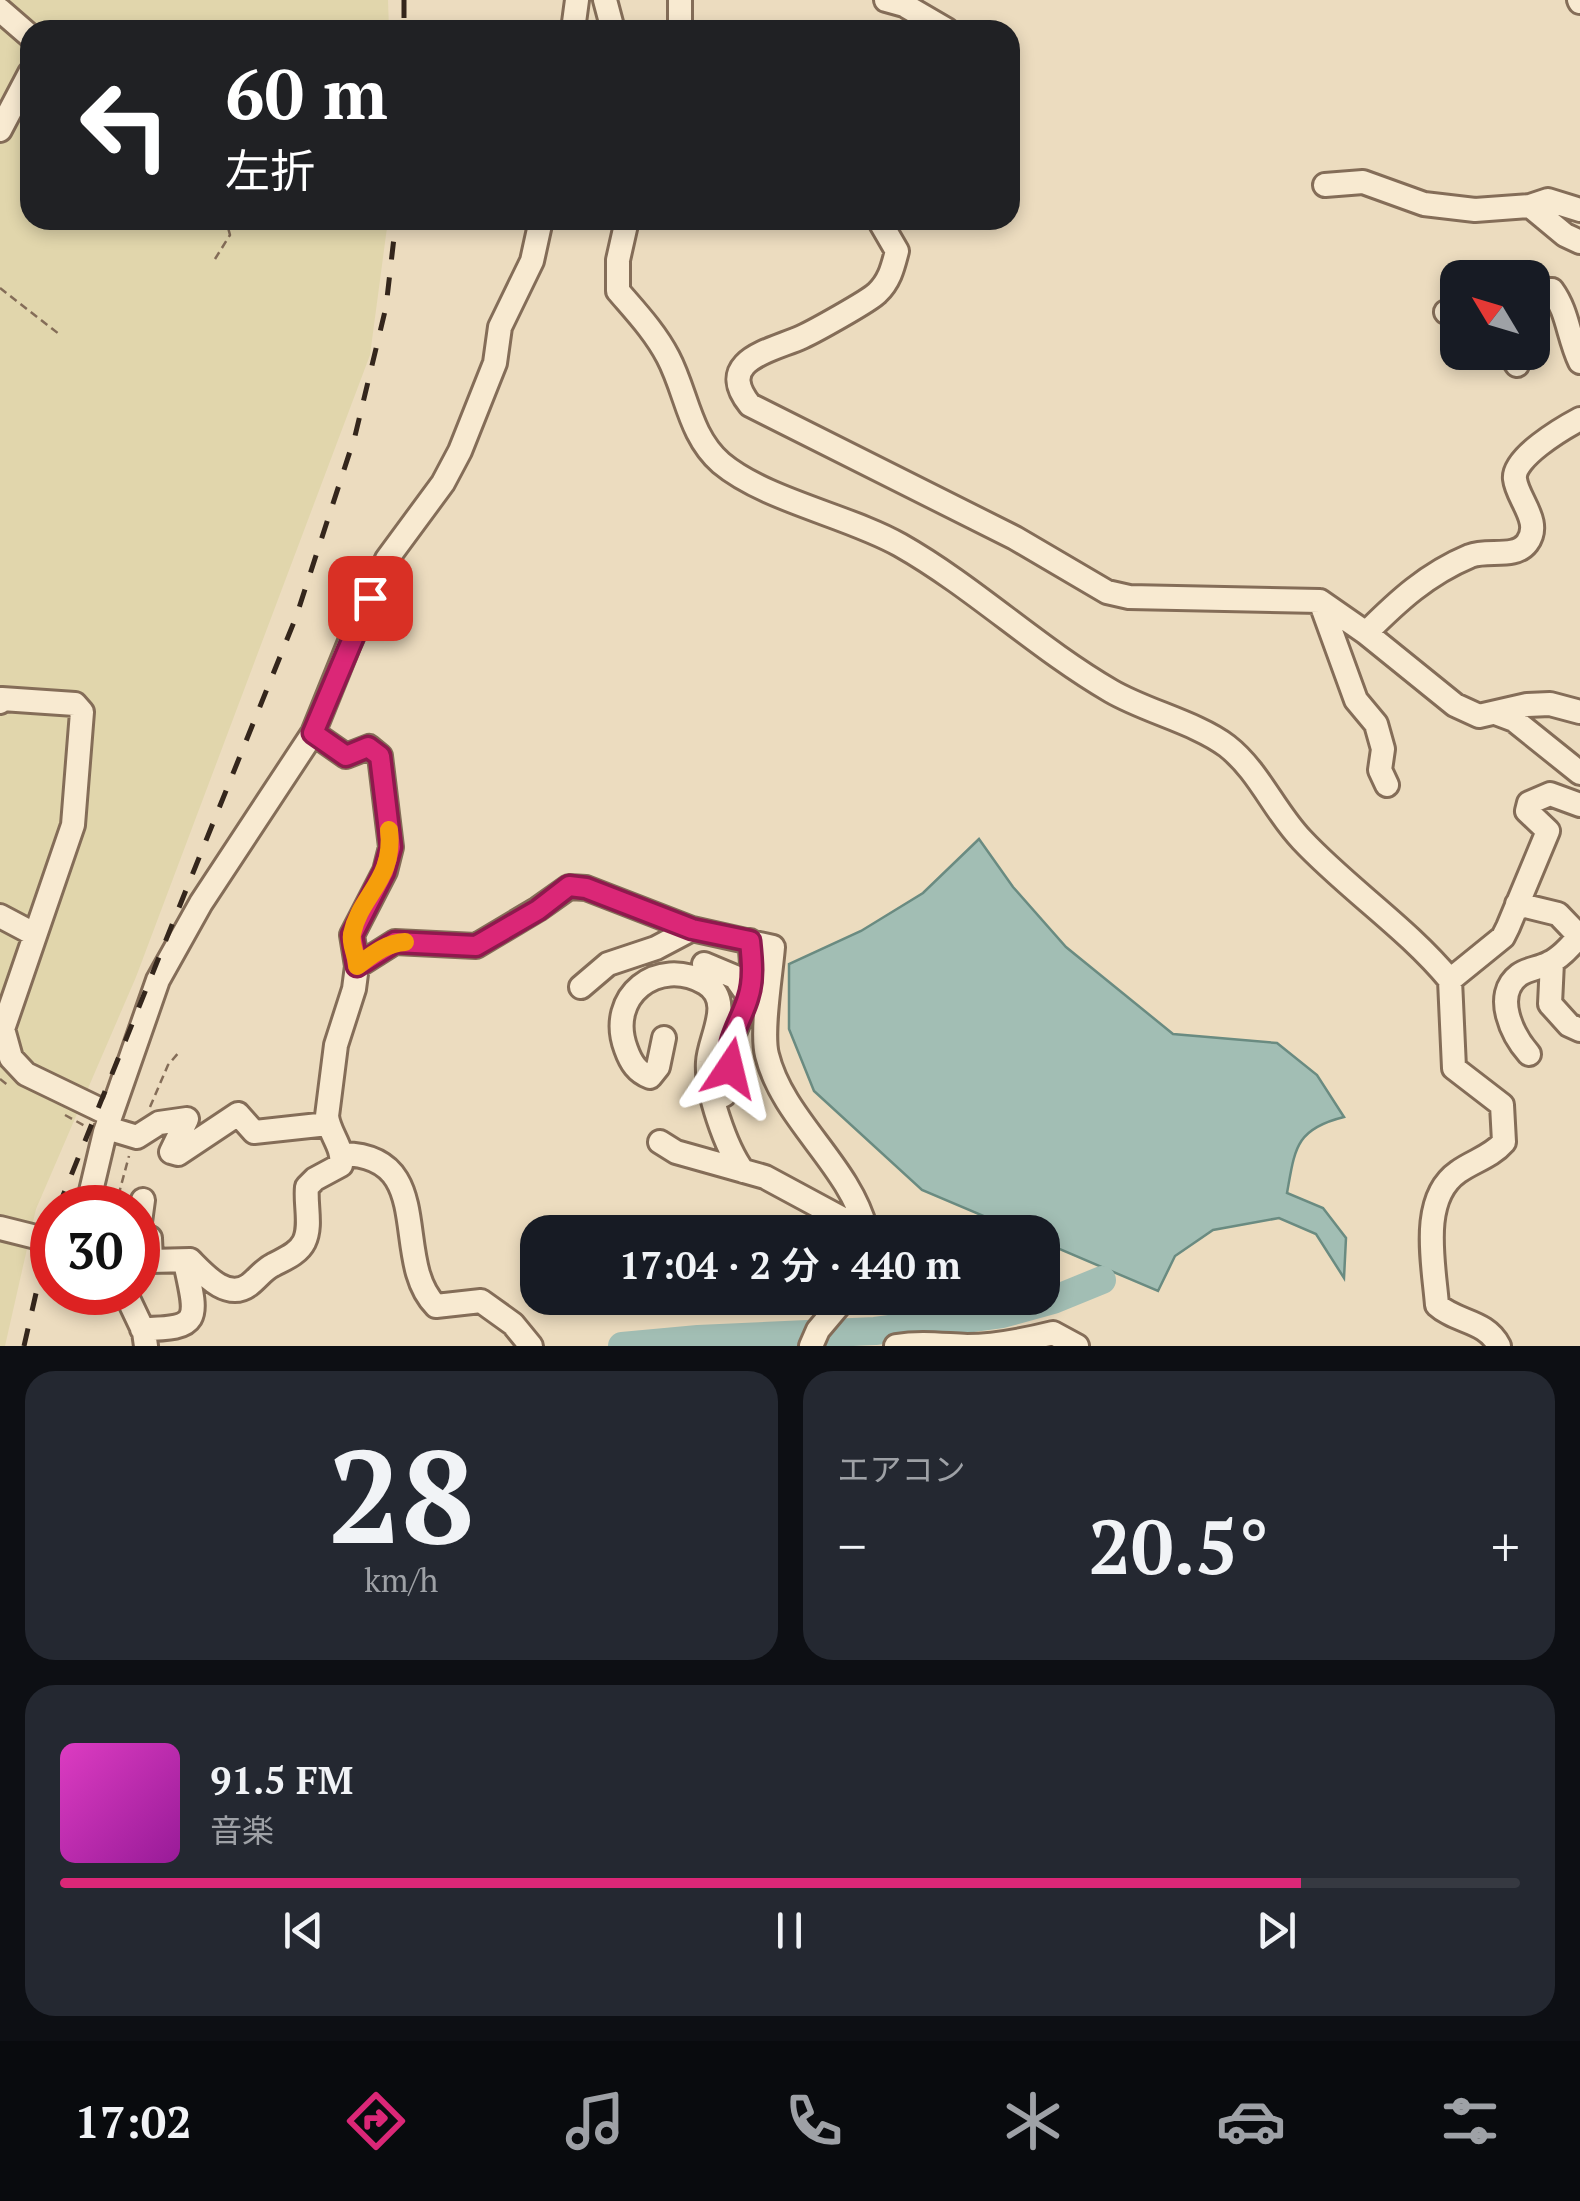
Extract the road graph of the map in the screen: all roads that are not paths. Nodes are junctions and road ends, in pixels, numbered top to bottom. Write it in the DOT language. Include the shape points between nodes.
graph roads {
  1 [pos="886,0"];
  2 [pos="0,10"];
  3 [pos="929,20"];
  4 [pos="20,27"];
  5 [pos="20,92"];
  6 [pos="0,130"];
  7 [pos="1325,186"];
  8 [pos="1530,206"];
  9 [pos="1580,210"];
  10 [pos="539,230"];
  11 [pos="625,230"];
  12 [pos="885,230"];
  13 [pos="1580,242"];
  14 [pos="1550,290"];
  15 [pos="1580,362"];
  16 [pos="1580,419"];
  17 [pos="1320,601"];
  18 [pos="1366,633"];
  19 [pos="0,702"];
  20 [pos="1580,712"];
  21 [pos="1498,714"];
  22 [pos="313,733"];
  23 [pos="1580,773"];
  24 [pos="1387,785"];
  25 [pos="1580,805"];
  26 [pos="1517,904"];
  27 [pos="0,916"];
  28 [pos="692,929"];
  29 [pos="34,934"];
  30 [pos="750,941"];
  31 [pos="1552,962"];
  32 [pos="704,964"];
  33 [pos="357,966"];
  34 [pos="1450,980"];
  35 [pos="580,987"];
  36 [pos="749,997"];
  37 [pos="1580,1030"];
  38 [pos="664,1038"];
  39 [pos="1529,1054"];
  40 [pos="714,1099"];
  41 [pos="109,1121"];
  42 [pos="328,1124"];
  43 [pos="660,1142"];
  44 [pos="343,1154"];
  45 [pos="743,1171"];
  46 [pos="93,1185"];
  47 [pos="836,1215"];
  48 [pos="858,1215"];
  49 [pos="0,1228"];
  50 [pos="30,1236"];
  51 [pos="190,1260"];
  52 [pos="160,1261"];
  53 [pos="831,1315"];
  54 [pos="144,1338"];
  55 [pos="531,1346"];
  56 [pos="811,1346"];
  57 [pos="896,1346"];
  58 [pos="1077,1346"];
  59 [pos="1499,1346"];
  1 -- 3 [label="street"];
  2 -- 4 [label="street"];
  5 -- 6 [label="street"];
  7 -- 8 [label="street" via="1364,182 1424,204 1475,210"];
  8 -- 9 [label="street" via="1548,200"];
  8 -- 13 [label="street"];
  10 -- 22 [label="street" via="460,451 388,559"];
  11 -- 34 [label="street" via="618,291 658,340 700,441 722,464 897,544 1114,693 1225,744 1310,848"];
  12 -- 17 [label="street" via="897,251 892,273 876,294 748,360 738,377 750,405 1015,538 1107,592"];
  14 -- 15 [label="street" via="1565,308"];
  16 -- 18 [label="street" via="1516,466 1514,480 1532,533 1526,545 1517,552 1476,554 1442,569"];
  17 -- 18 [label="street"];
  17 -- 24 [label="street" via="1356,700 1376,724"];
  18 -- 21 [label="street" via="1456,705 1480,716"];
  19 -- 29 [label="street" via="75,704 82,712 73,824"];
  20 -- 21 [label="street" via="1550,704"];
  21 -- 23 [label="street"];
  22 -- 33 [label="street" via="346,756 368,747 380,756 391,847 352,935"];
  22 -- 41 [label="street" via="201,902 158,980"];
  25 -- 26 [label="street" via="1550,794 1529,803 1527,811 1548,831"];
  26 -- 31 [label="street" via="1558,914 1579,936"];
  26 -- 34 [label="street" via="1502,937"];
  27 -- 29 [label="street"];
  28 -- 30 [label="street"];
  28 -- 33 [label="street" via="569,886 476,946 395,942"];
  28 -- 35 [label="street" via="608,964"];
  29 -- 41 [label="street" via="3,1029 11,1058"];
  30 -- 36 [label="street"];
  30 -- 48 [label="street" via="772,947 766,1052 780,1089"];
  31 -- 37 [label="street" via="1550,1004"];
  31 -- 39 [label="street" via="1519,975 1506,998 1509,1026"];
  32 -- 36 [label="street" via="735,977"];
  33 -- 42 [label="street" via="336,1045"];
  34 -- 59 [label="street" via="1454,1068 1502,1105 1504,1142 1456,1172 1435,1202 1437,1305 1492,1332"];
  36 -- 40 [label="street" via="727,1055 728,1084"];
  38 -- 40 [label="street" via="658,1067 650,1077 640,1073 629,1059 620,1022 632,994 642,984 672,976 709,986 719,1013 708,1062"];
  40 -- 45 [label="street" via="731,1155"];
  41 -- 42 [label="street" via="136,1137 160,1123 188,1119 171,1152 178,1154 238,1114 254,1132"];
  41 -- 46 [label="street"];
  42 -- 44 [label="street"];
  43 -- 45 [label="street"];
  44 -- 51 [label="street" via="341,1165 307,1187 304,1242 248,1286 222,1288"];
  44 -- 55 [label="street" via="375,1159 402,1188 424,1294 436,1306 482,1301"];
  45 -- 47 [label="street"];
  49 -- 50 [label="street"];
  51 -- 52 [label="street"];
  51 -- 54 [label="street" via="194,1314 176,1329"];
  53 -- 56 [label="street"];
  57 -- 58 [label="street" via="1010,1343 1054,1333"];
}
